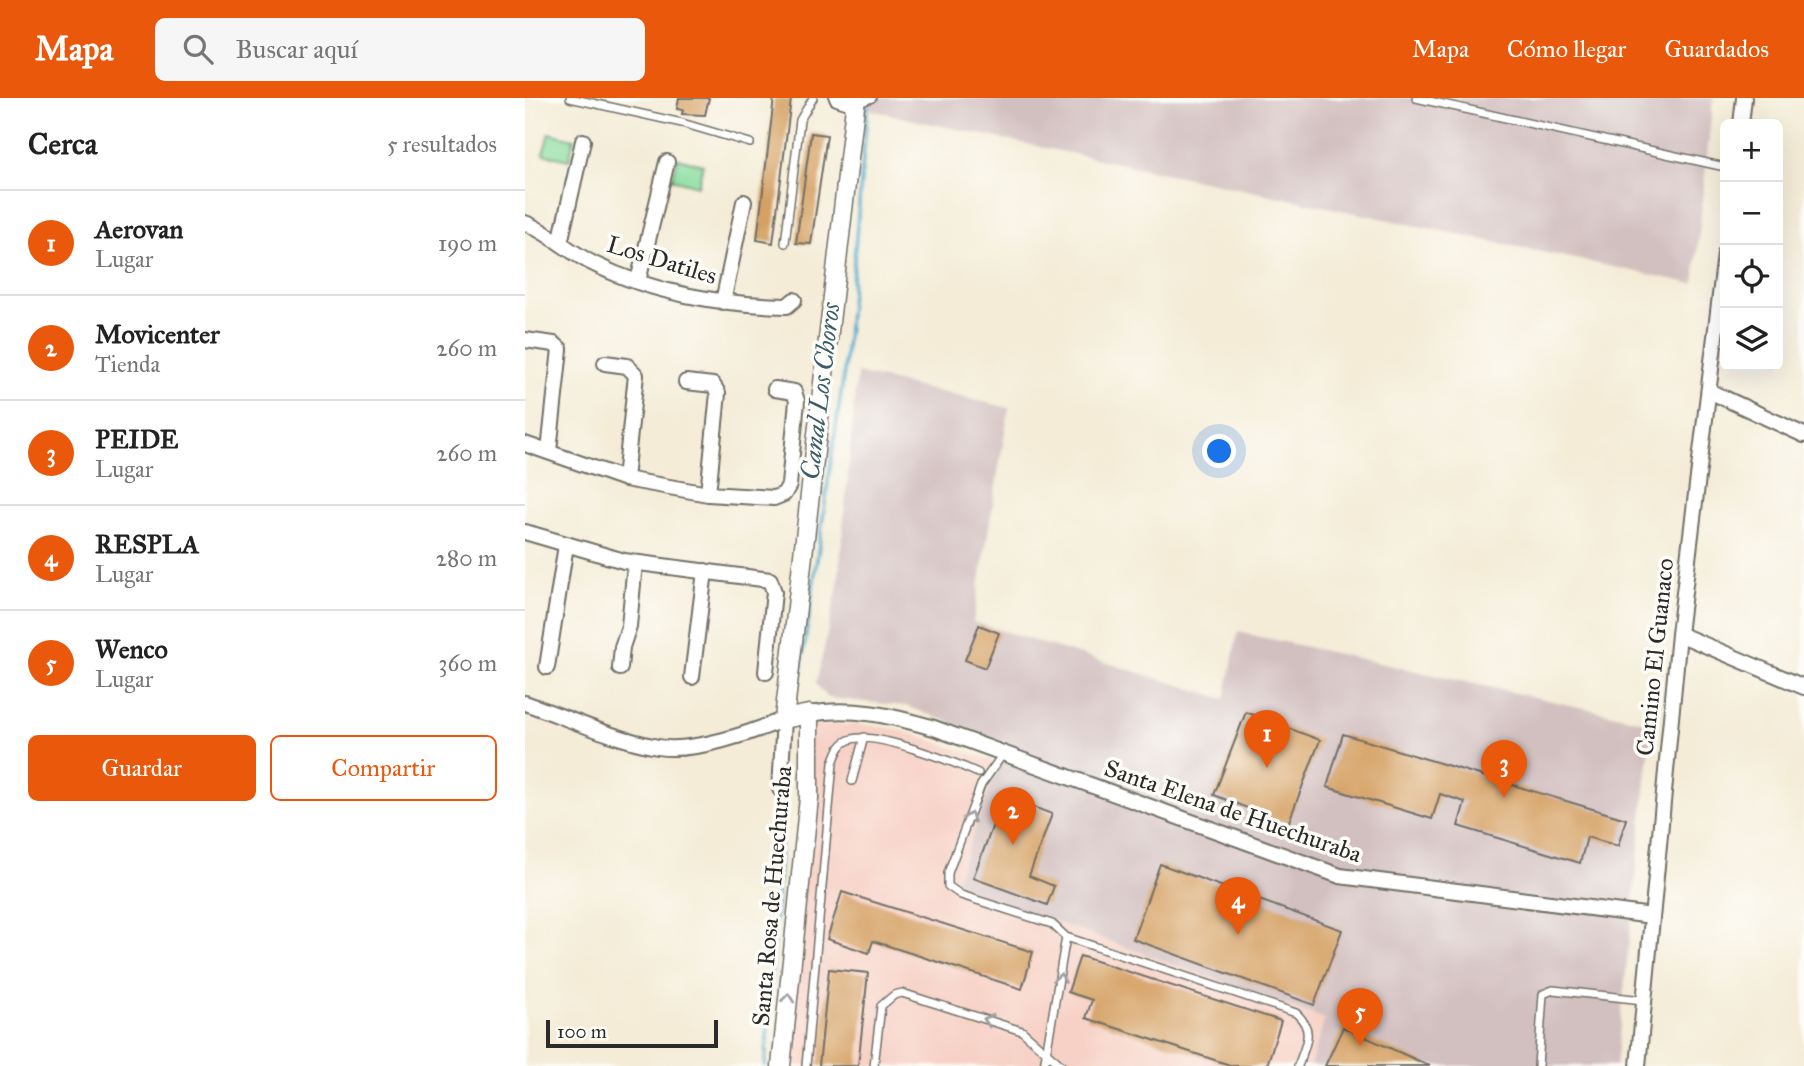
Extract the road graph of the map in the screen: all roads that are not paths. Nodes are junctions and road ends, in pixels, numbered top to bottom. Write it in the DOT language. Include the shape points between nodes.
graph roads {
  1 [pos="570,98"];
  2 [pos="813,98"];
  3 [pos="837,98"];
  4 [pos="1416,98"];
  5 [pos="1744,98"];
  6 [pos="861,100"];
  7 [pos="1742,119"];
  8 [pos="583,141"];
  9 [pos="750,143"];
  10 [pos="667,162"];
  11 [pos="1720,166"];
  12 [pos="744,202"];
  13 [pos="525,223"];
  14 [pos="560,243"];
  15 [pos="785,243"];
  16 [pos="638,281"];
  17 [pos="1720,297"];
  18 [pos="794,300"];
  19 [pos="723,302"];
  20 [pos="525,340"];
  21 [pos="605,363"];
  22 [pos="686,382"];
  23 [pos="775,389"];
  24 [pos="1709,391"];
  25 [pos="1804,435"];
  26 [pos="525,444"];
  27 [pos="549,451"];
  28 [pos="625,479"];
  29 [pos="708,494"];
  30 [pos="525,532"];
  31 [pos="566,545"];
  32 [pos="635,563"];
  33 [pos="705,571"];
  34 [pos="1679,634"];
  35 [pos="547,667"];
  36 [pos="620,668"];
  37 [pos="766,672"];
  38 [pos="692,677"];
  39 [pos="1804,687"];
  40 [pos="525,703"];
  41 [pos="809,714"];
  42 [pos="783,719"];
  43 [pos="864,737"];
  44 [pos="1002,753"];
  45 [pos="978,773"];
  46 [pos="852,781"];
  47 [pos="981,785"];
  48 [pos="780,789"];
  49 [pos="1652,916"];
  50 [pos="1066,937"];
  51 [pos="1643,1000"];
  52 [pos="1047,1052"];
  53 [pos="781,1066"];
  54 [pos="806,1066"];
  55 [pos="874,1066"];
  56 [pos="1044,1066"];
  57 [pos="1062,1066"];
  58 [pos="1298,1066"];
  59 [pos="1538,1066"];
  60 [pos="1638,1066"];
  1 -- 9 [label="lane"];
  2 -- 15 [label="lane" via="800,120"];
  3 -- 6 [label="street"];
  4 -- 11 [label="lane"];
  5 -- 7 [label="street"];
  6 -- 42 [label="street, Santa Rosa de Huechuraba"];
  8 -- 14 [label="street"];
  10 -- 16 [label="street"];
  12 -- 19 [label="street"];
  13 -- 14 [label="street, Los Datiles"];
  14 -- 16 [label="street, Los Datiles" via="595,265"];
  16 -- 19 [label="street, Los Datiles"];
  17 -- 24 [label="street, Camino El Guanaco"];
  18 -- 19 [label="street, Los Datiles" via="787,306"];
  20 -- 27 [label="street" via="560,349"];
  21 -- 28 [label="street" via="627,366 636,375"];
  22 -- 29 [label="street" via="713,385 717,390"];
  23 -- 29 [label="street" via="794,392 797,398 786,492 774,498"];
  24 -- 25 [label="street"];
  24 -- 34 [label="street, Camino El Guanaco"];
  26 -- 27 [label="street"];
  27 -- 28 [label="street"];
  28 -- 29 [label="street"];
  30 -- 31 [label="street"];
  31 -- 32 [label="street"];
  31 -- 35 [label="street"];
  32 -- 33 [label="street"];
  32 -- 36 [label="street"];
  33 -- 37 [label="street" via="772,582"];
  33 -- 38 [label="street"];
  34 -- 39 [label="street"];
  34 -- 49 [label="street, Camino El Guanaco"];
  40 -- 42 [label="street" via="660,748 708,742"];
  41 -- 42 [label="street"];
  41 -- 44 [label="street, Santa Elena de Huechuraba" via="838,711 899,718"];
  53 -- 41 [label="street, Santa Rosa de Huechuraba, one-way" via="809,798"];
  42 -- 48 [label="street, Santa Rosa de Huechuraba"];
  43 -- 45 [label="lane"];
  43 -- 46 [label="lane"];
  43 -- 54 [label="lane" via="843,743 833,763"];
  44 -- 45 [label="lane"];
  44 -- 47 [label="lane"];
  44 -- 49 [label="street, Santa Elena de Huechuraba" via="1354,880"];
  45 -- 47 [label="lane"];
  50 -- 47 [label="lane, one-way" via="1052,924 961,895 949,886 948,873"];
  49 -- 51 [label="street, Camino El Guanaco"];
  52 -- 50 [label="lane, one-way"];
  50 -- 58 [label="lane" via="1296,1013 1307,1023 1309,1037"];
  51 -- 59 [label="lane" via="1553,990 1542,994"];
  51 -- 60 [label="street, Camino El Guanaco"];
  52 -- 55 [label="lane, one-way" via="1022,1031 902,993 881,1006"];
  52 -- 56 [label="lane"];
  52 -- 57 [label="lane"];
}
